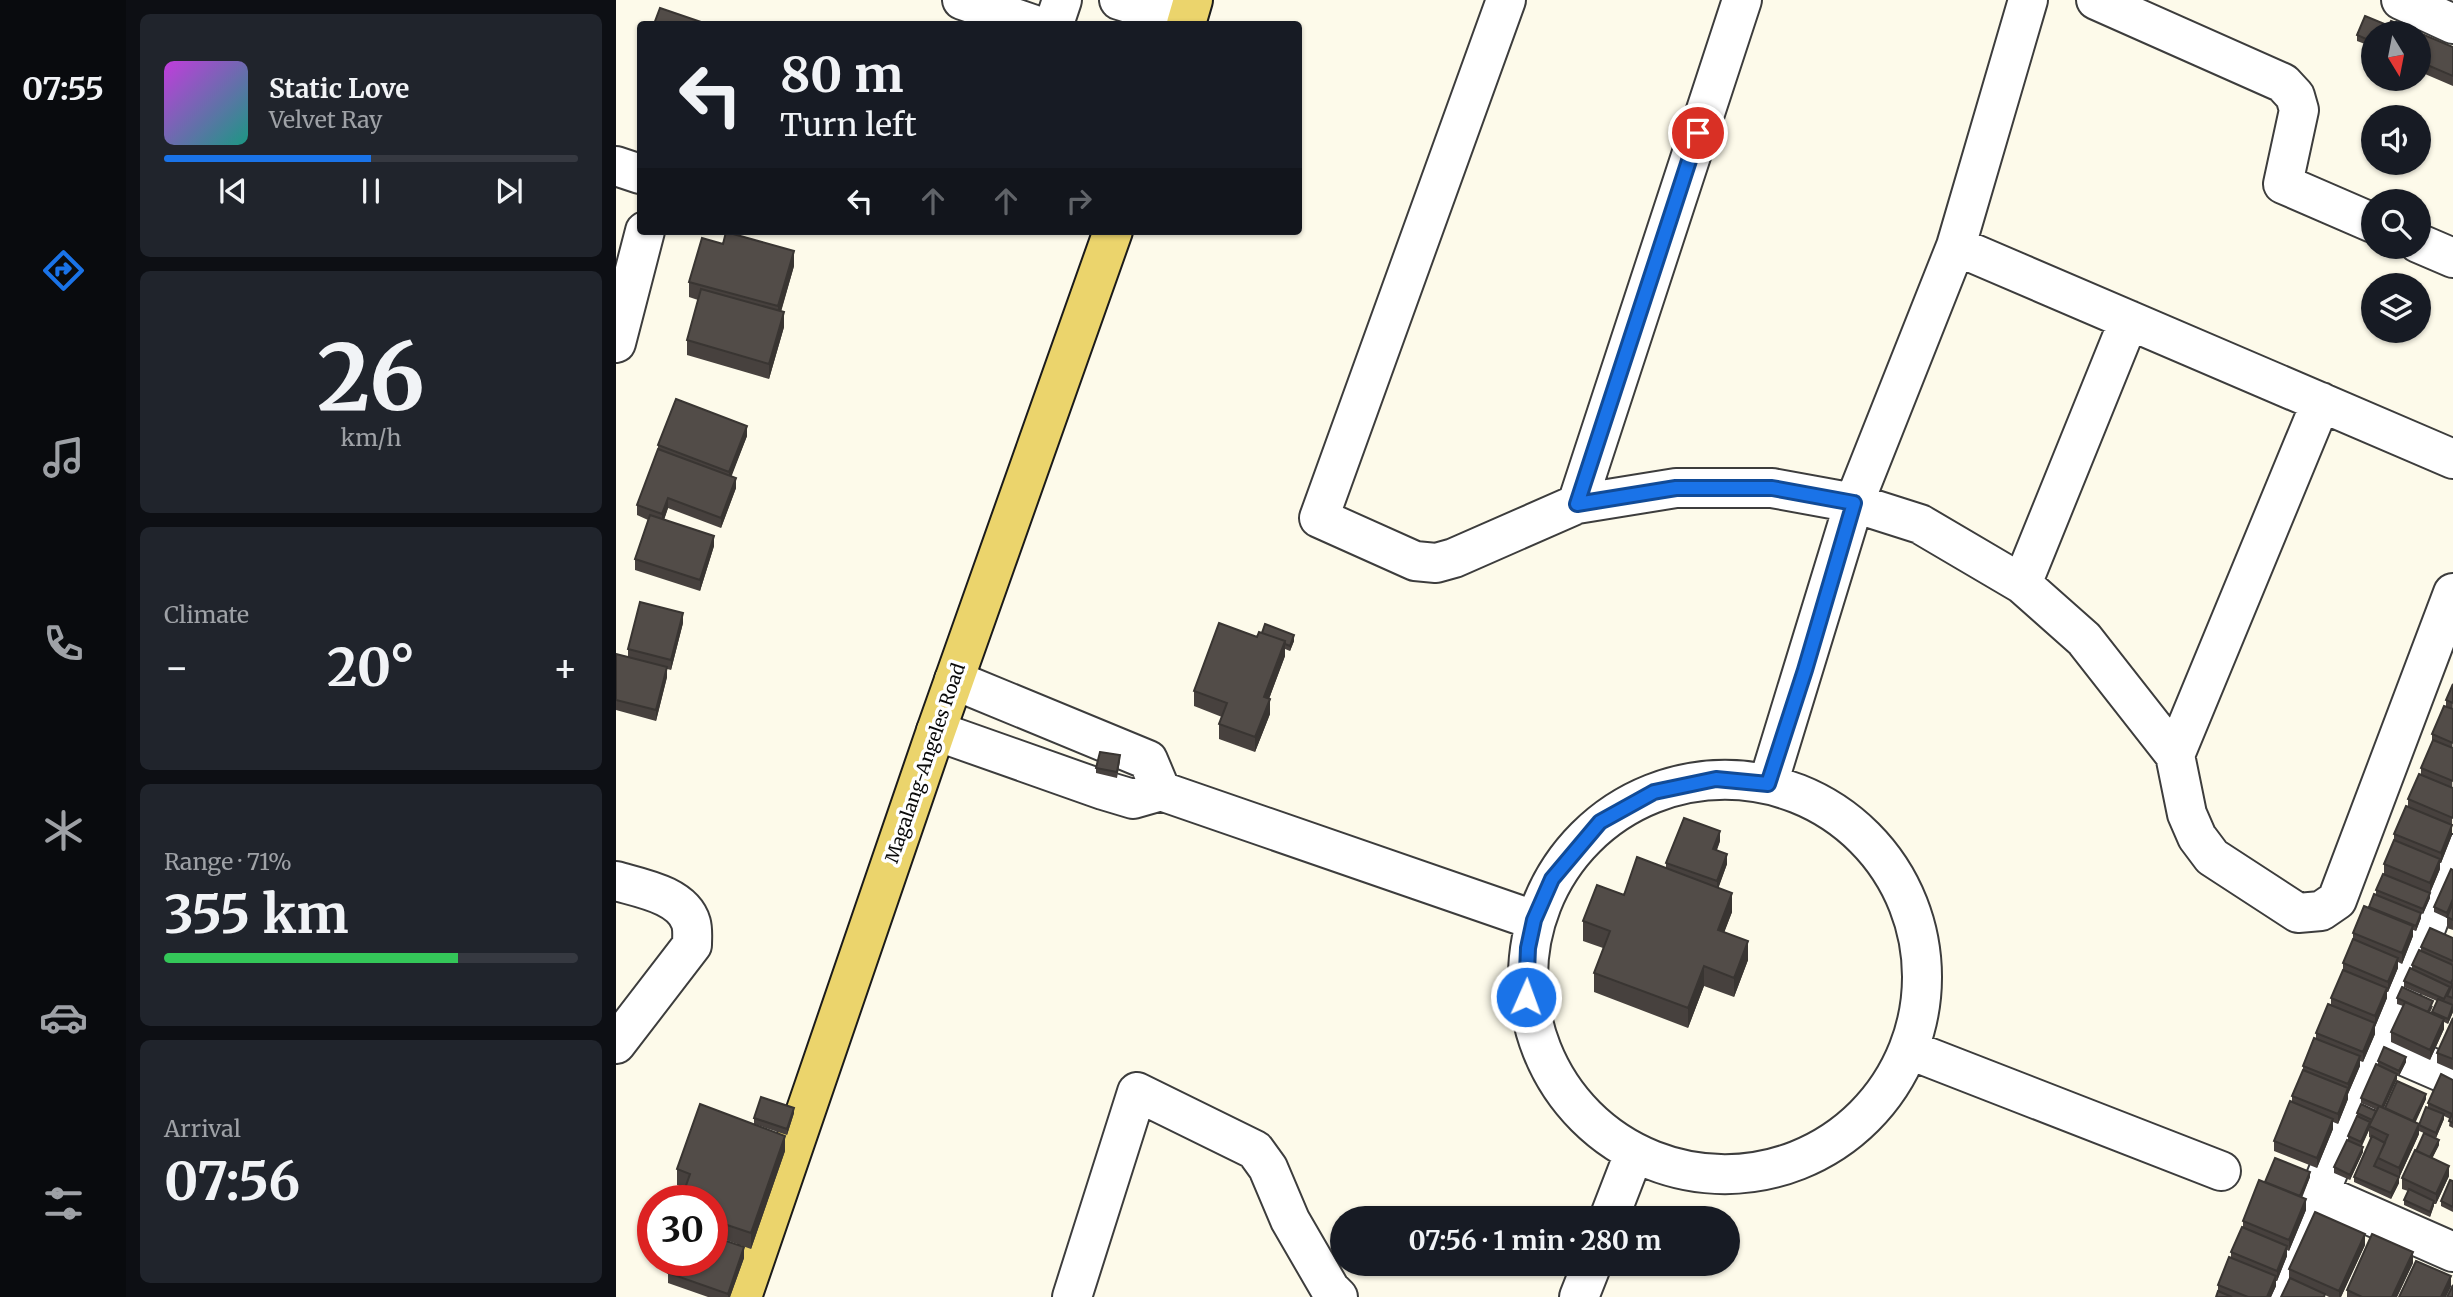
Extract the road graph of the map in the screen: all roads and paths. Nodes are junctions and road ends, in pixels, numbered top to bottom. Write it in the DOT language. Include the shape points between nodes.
graph roads {
  1 [pos="1062,0"];
  2 [pos="1119,0"];
  3 [pos="1506,0"];
  4 [pos="1742,0"];
  5 [pos="2028,0"];
  6 [pos="2096,0"];
  7 [pos="2401,0"];
  8 [pos="977,3"];
  9 [pos="1189,15"];
  10 [pos="1024,21"];
  11 [pos="1055,21"];
  12 [pos="2453,24"];
  13 [pos="2361,218"];
  14 [pos="644,235"];
  15 [pos="1112,235"];
  16 [pos="1956,246"];
  17 [pos="2431,249"];
  18 [pos="2453,258"];
  19 [pos="2129,320"];
  20 [pos="616,343"];
  21 [pos="2321,402"];
  22 [pos="2453,458"];
  23 [pos="1854,503"];
  24 [pos="1577,504"];
  25 [pos="2022,584"];
  26 [pos="2453,593"];
  27 [pos="954,680"];
  28 [pos="936,731"];
  29 [pos="2175,755"];
  30 [pos="1768,784"];
  31 [pos="1161,791"];
  32 [pos="2453,854"];
  33 [pos="616,881"];
  34 [pos="1534,920"];
  35 [pos="2440,931"];
  36 [pos="616,1044"];
  37 [pos="2379,1045"];
  38 [pos="1910,1050"];
  39 [pos="2453,1077"];
  40 [pos="1633,1156"];
  41 [pos="2221,1171"];
  42 [pos="2319,1193"];
  43 [pos="1614,1206"];
  44 [pos="2453,1252"];
  45 [pos="1587,1276"];
  46 [pos="1329,1294"];
  47 [pos="742,1297"];
  48 [pos="1072,1297"];
  49 [pos="1579,1297"];
  50 [pos="2278,1297"];
  1 -- 11 [label="street"];
  2 -- 9 [label="street"];
  3 -- 24 [label="street" via="1320,519 1415,561 1436,563"];
  4 -- 24 [label="street"];
  5 -- 16 [label="street"];
  6 -- 13 [label="street" via="2283,83 2295,96 2299,110 2283,184"];
  7 -- 12 [label="street"];
  8 -- 10 [label="street"];
  14 -- 20 [label="street"];
  15 -- 27 [label="main road, Magalang-Angeles Road"];
  16 -- 19 [label="street"];
  16 -- 23 [label="street"];
  17 -- 18 [label="street"];
  19 -- 21 [label="street"];
  19 -- 25 [label="street"];
  21 -- 22 [label="street"];
  21 -- 29 [label="street"];
  23 -- 24 [label="street" via="1772,488 1676,488"];
  23 -- 25 [label="street" via="1920,524"];
  23 -- 30 [label="street"];
  25 -- 29 [label="street" via="2084,639"];
  26 -- 29 [label="street" via="2337,900 2321,911 2298,913 2212,857 2187,814"];
  27 -- 28 [label="main road, Magalang-Angeles Road"];
  27 -- 31 [label="street" via="1148,760"];
  28 -- 31 [label="street" via="1133,799"];
  28 -- 47 [label="main road, Magalang-Angeles Road"];
  30 -- 34 [label="street" via="1716,779 1654,792 1600,822 1552,879"];
  30 -- 38 [label="street" via="1825,805 1880,853 1912,908 1923,957 1923,999"];
  31 -- 34 [label="street"];
  32 -- 35 [label="street"];
  33 -- 36 [label="street" via="675,903 692,926 692,945"];
  34 -- 40 [label="street" via="1526,997 1540,1051 1563,1093 1590,1124"];
  35 -- 37 [label="street"];
  37 -- 39 [label="street"];
  37 -- 42 [label="street"];
  38 -- 40 [label="street" via="1877,1104 1838,1139 1780,1167 1717,1175"];
  38 -- 41 [label="street"];
  40 -- 43 [label="street"];
  42 -- 44 [label="street"];
  42 -- 50 [label="street"];
  45 -- 49 [label="street"];
  46 -- 48 [label="street" via="1255,1150 1137,1093"];
}
